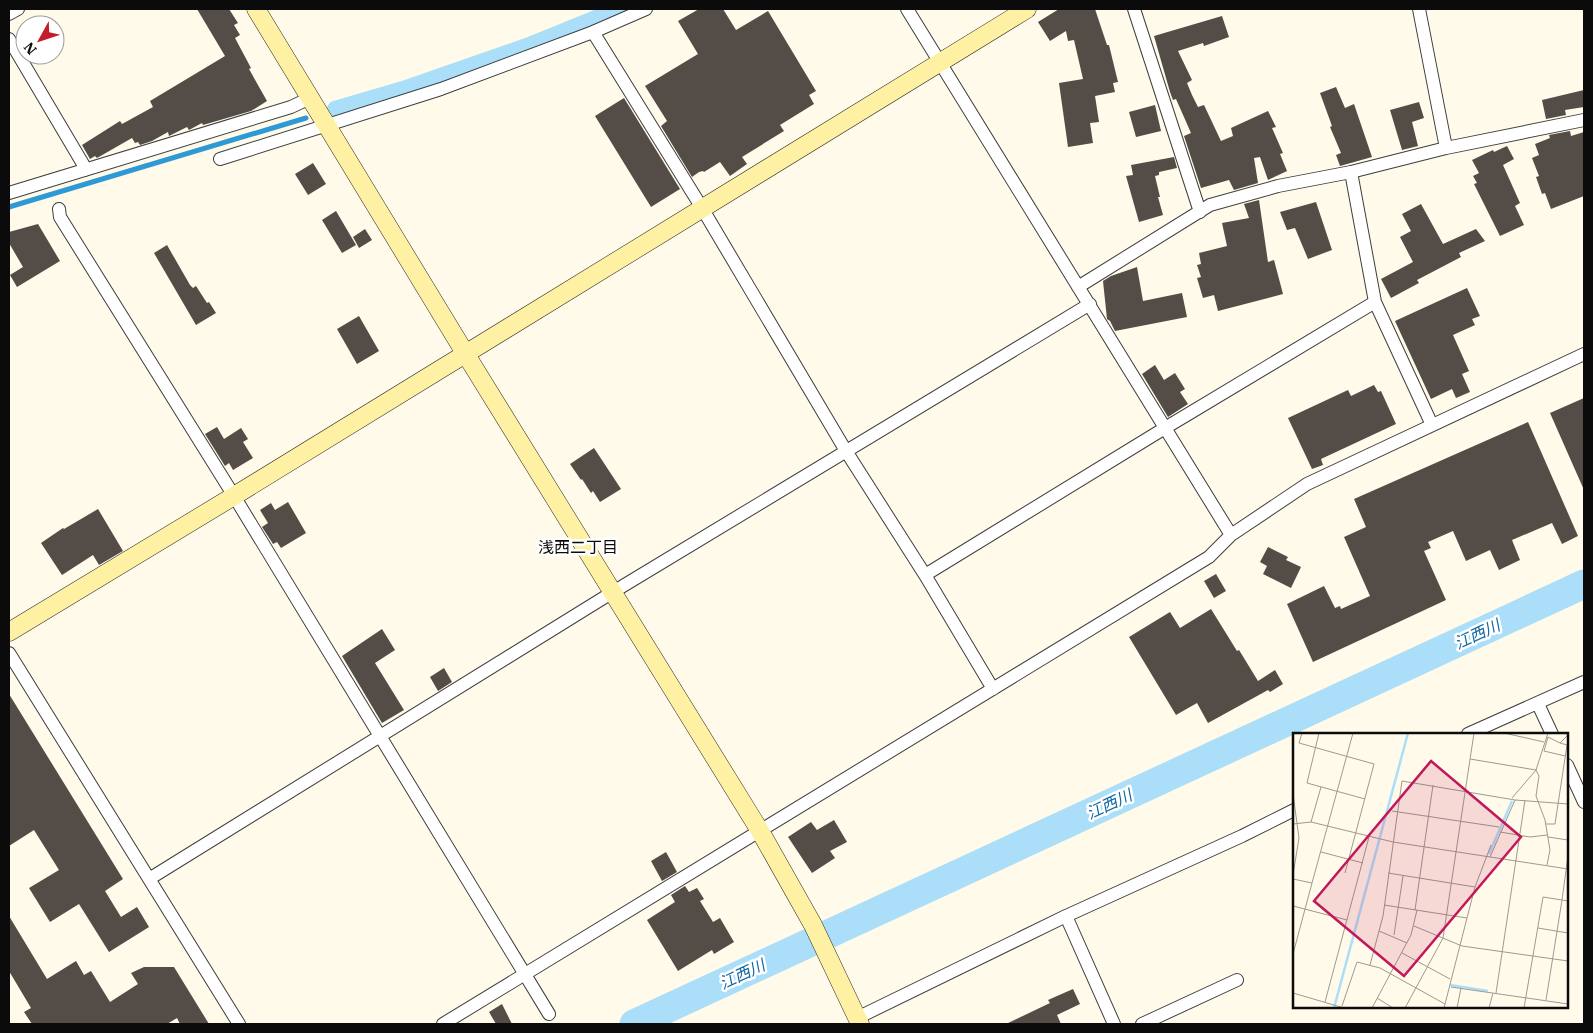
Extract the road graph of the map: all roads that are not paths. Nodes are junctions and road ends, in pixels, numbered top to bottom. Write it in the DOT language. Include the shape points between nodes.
graph roads {
  1 [pos="18,9"];
  2 [pos="256,9"];
  3 [pos="646,9"];
  4 [pos="908,9"];
  5 [pos="1027,9"];
  6 [pos="1134,9"];
  7 [pos="1419,9"];
  8 [pos="9,14"];
  9 [pos="593,32"];
  10 [pos="9,39"];
  11 [pos="941,61"];
  12 [pos="310,98"];
  13 [pos="1584,120"];
  14 [pos="328,126"];
  15 [pos="1446,148"];
  16 [pos="220,159"];
  17 [pos="84,170"];
  18 [pos="1351,172"];
  19 [pos="9,193"];
  20 [pos="702,208"];
  21 [pos="59,209"];
  22 [pos="1200,212"];
  23 [pos="1078,287"];
  24 [pos="1375,302"];
  25 [pos="1090,304"];
  26 [pos="465,353"];
  27 [pos="1584,354"];
  28 [pos="1432,425"];
  29 [pos="1165,428"];
  30 [pos="846,451"];
  31 [pos="234,496"];
  32 [pos="1231,535"];
  33 [pos="925,574"];
  34 [pos="612,592"];
  35 [pos="9,632"];
  36 [pos="9,653"];
  37 [pos="1584,682"];
  38 [pos="993,689"];
  39 [pos="1538,704"];
  40 [pos="1470,733"];
  41 [pos="1552,733"];
  42 [pos="379,736"];
  43 [pos="1568,767"];
  44 [pos="1584,802"];
  45 [pos="1293,810"];
  46 [pos="760,832"];
  47 [pos="149,880"];
  48 [pos="1066,916"];
  49 [pos="525,976"];
  50 [pos="1236,980"];
  51 [pos="548,1014"];
  52 [pos="857,1016"];
  53 [pos="238,1024"];
  54 [pos="444,1024"];
  55 [pos="1114,1024"];
  56 [pos="1142,1024"];
  1 -- 8 [label="street"];
  2 -- 12 [label="street"];
  3 -- 9 [label="street"];
  4 -- 11 [label="street"];
  5 -- 11 [label="street"];
  6 -- 22 [label="street"];
  7 -- 15 [label="street"];
  9 -- 14 [label="street" via="441,89"];
  9 -- 20 [label="street"];
  10 -- 17 [label="street"];
  11 -- 20 [label="street"];
  11 -- 23 [label="street"];
  12 -- 14 [label="street"];
  12 -- 17 [label="street" via="291,108"];
  13 -- 15 [label="street"];
  14 -- 16 [label="street"];
  14 -- 26 [label="street"];
  15 -- 18 [label="street"];
  17 -- 19 [label="street"];
  18 -- 22 [label="street" via="1278,186 1210,205"];
  18 -- 24 [label="street"];
  20 -- 26 [label="street"];
  20 -- 30 [label="street"];
  21 -- 31 [label="street" via="60,217"];
  22 -- 23 [label="street"];
  23 -- 25 [label="street"];
  24 -- 28 [label="street"];
  24 -- 29 [label="street"];
  25 -- 29 [label="street"];
  25 -- 30 [label="street"];
  26 -- 31 [label="street"];
  26 -- 34 [label="street"];
  27 -- 28 [label="street"];
  28 -- 32 [label="street" via="1307,484"];
  29 -- 32 [label="street"];
  29 -- 33 [label="street"];
  30 -- 33 [label="street"];
  30 -- 34 [label="street"];
  31 -- 35 [label="street"];
  31 -- 42 [label="street"];
  32 -- 38 [label="street" via="1209,556"];
  33 -- 38 [label="street"];
  34 -- 42 [label="street"];
  34 -- 46 [label="street"];
  36 -- 47 [label="street"];
  37 -- 39 [label="street"];
  38 -- 46 [label="street"];
  39 -- 40 [label="street"];
  39 -- 41 [label="street"];
  42 -- 47 [label="street"];
  42 -- 49 [label="street"];
  43 -- 44 [label="street"];
  45 -- 48 [label="street"];
  46 -- 49 [label="street"];
  46 -- 52 [label="street" via="813,925"];
  47 -- 53 [label="street"];
  48 -- 52 [label="street"];
  48 -- 55 [label="street"];
  49 -- 51 [label="street"];
  49 -- 54 [label="street"];
  50 -- 56 [label="street"];
}
